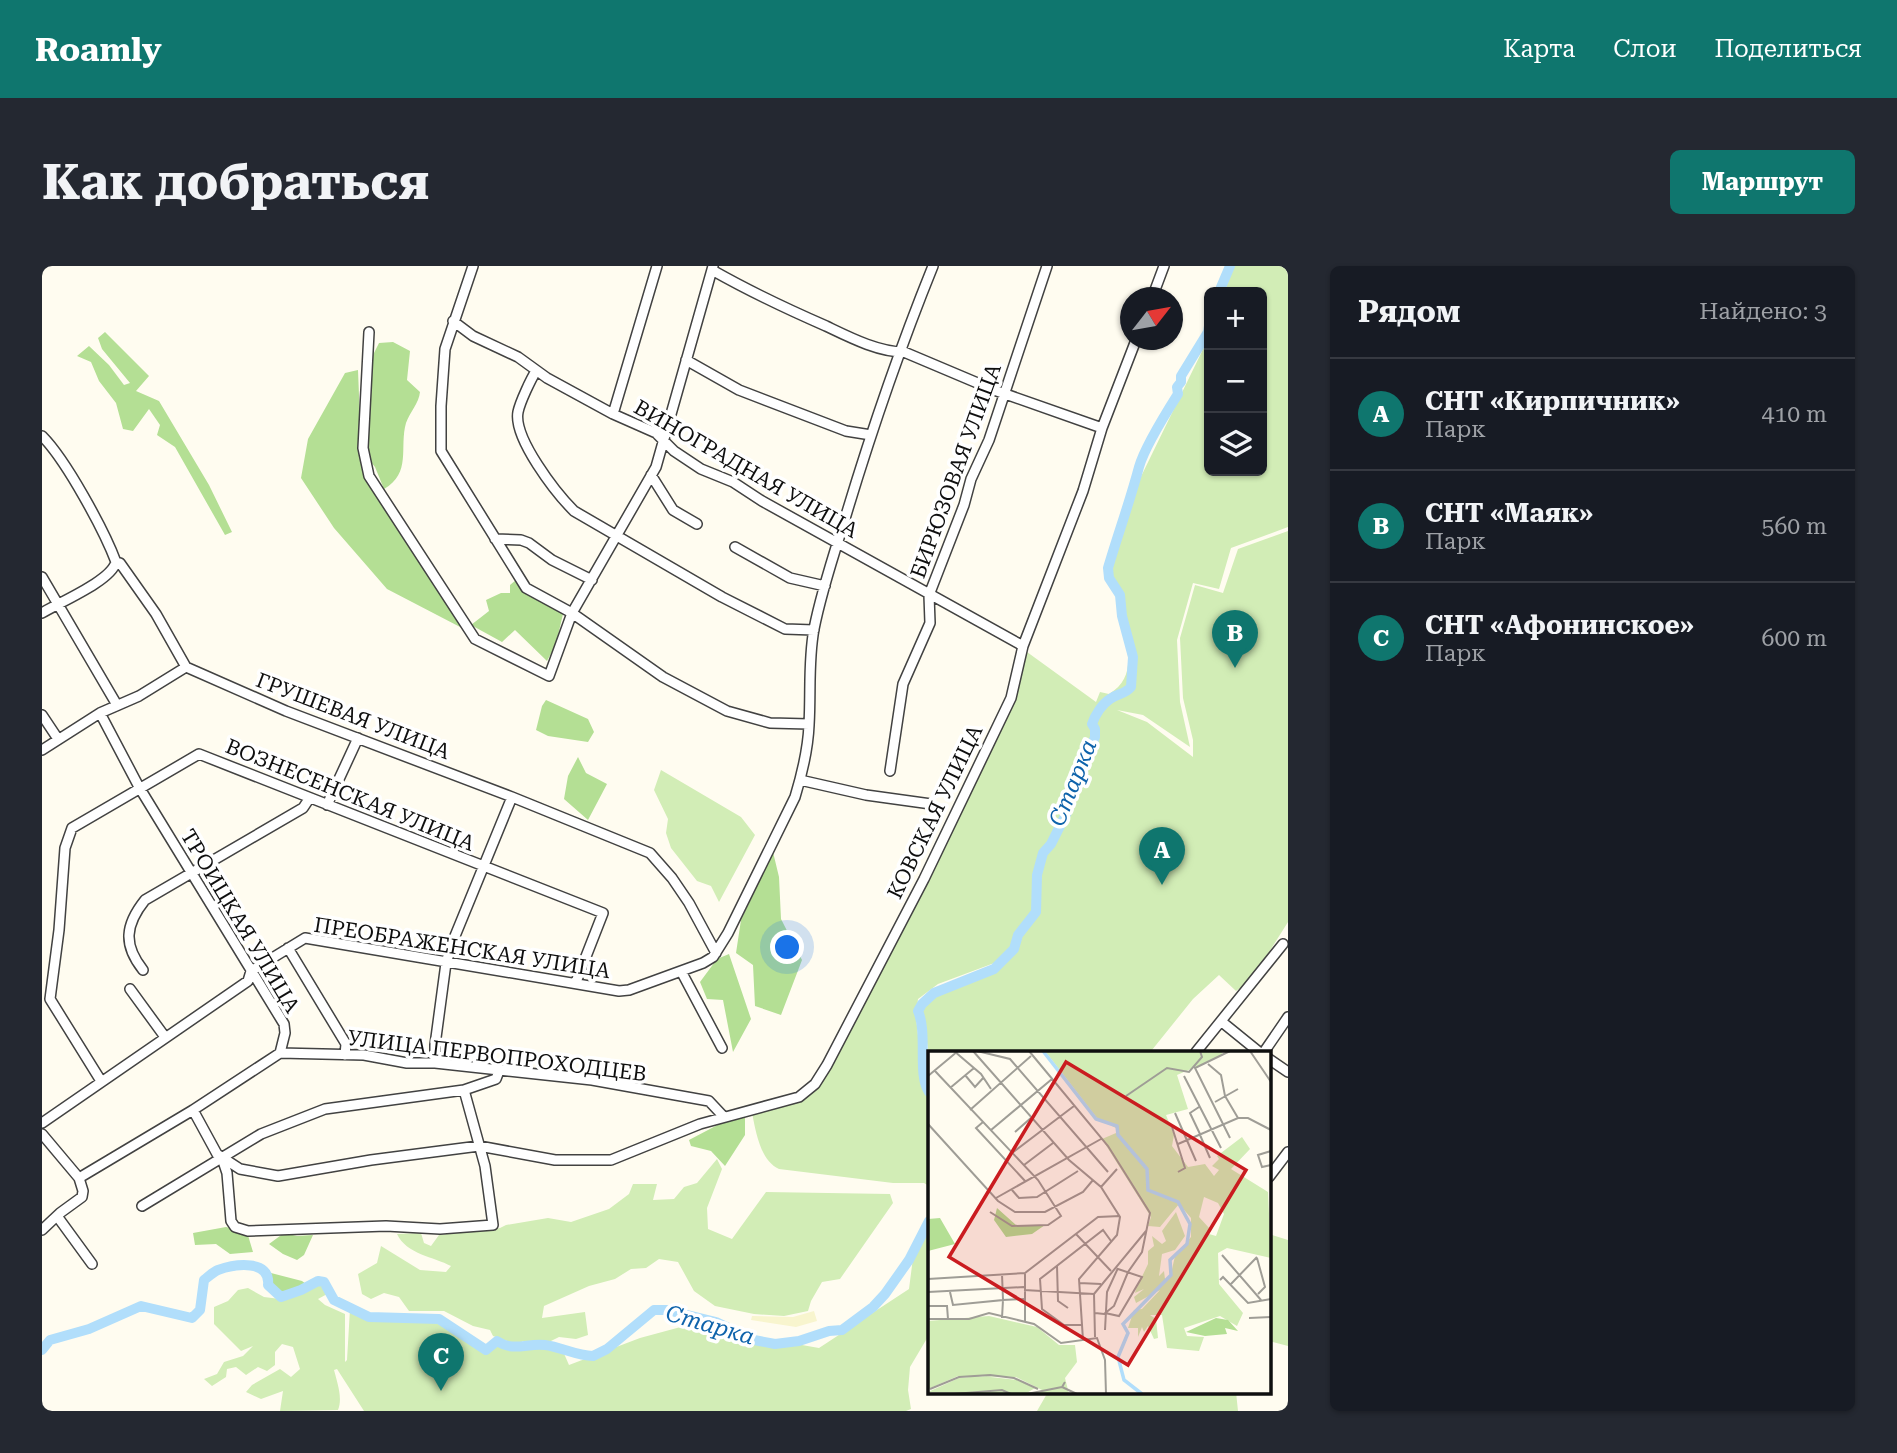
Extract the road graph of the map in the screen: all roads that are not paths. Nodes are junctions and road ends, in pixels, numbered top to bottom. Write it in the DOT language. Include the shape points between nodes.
graph roads {
  1 [pos="473,266"];
  2 [pos="657,266"];
  3 [pos="933,266"];
  4 [pos="1047,266"];
  5 [pos="1164,266"];
  6 [pos="712,268"];
  7 [pos="1156,287"];
  8 [pos="453,321"];
  9 [pos="369,332"];
  10 [pos="1132,350"];
  11 [pos="899,352"];
  12 [pos="686,360"];
  13 [pos="537,371"];
  14 [pos="1004,394"];
  15 [pos="613,414"];
  16 [pos="1102,428"];
  17 [pos="871,435"];
  18 [pos="42,436"];
  19 [pos="664,440"];
  20 [pos="651,475"];
  21 [pos="698,524"];
  22 [pos="616,537"];
  23 [pos="495,539"];
  24 [pos="838,543"];
  25 [pos="735,547"];
  26 [pos="116,562"];
  27 [pos="42,578"];
  28 [pos="592,580"];
  29 [pos="825,586"];
  30 [pos="929,595"];
  31 [pos="56,604"];
  32 [pos="42,612"];
  33 [pos="572,613"];
  34 [pos="814,630"];
  35 [pos="1023,646"];
  36 [pos="186,667"];
  37 [pos="117,705"];
  38 [pos="100,713"];
  39 [pos="42,715"];
  40 [pos="810,724"];
  41 [pos="358,738"];
  42 [pos="58,739"];
  43 [pos="42,750"];
  44 [pos="890,771"];
  45 [pos="800,780"];
  46 [pos="139,787"];
  47 [pos="512,797"];
  48 [pos="309,799"];
  49 [pos="931,804"];
  50 [pos="327,805"];
  51 [pos="484,866"];
  52 [pos="192,873"];
  53 [pos="1283,944"];
  54 [pos="288,948"];
  55 [pos="716,953"];
  56 [pos="446,963"];
  57 [pos="143,970"];
  58 [pos="251,971"];
  59 [pos="681,971"];
  60 [pos="576,982"];
  61 [pos="130,989"];
  62 [pos="1288,1017"];
  63 [pos="1222,1022"];
  64 [pos="164,1037"];
  65 [pos="722,1048"];
  66 [pos="1197,1051"];
  67 [pos="1260,1051"];
  68 [pos="1262,1051"];
  69 [pos="280,1053"];
  70 [pos="345,1055"];
  71 [pos="1270,1060"];
  72 [pos="435,1063"];
  73 [pos="499,1071"];
  74 [pos="1288,1072"];
  75 [pos="101,1080"];
  76 [pos="464,1090"];
  77 [pos="193,1110"];
  78 [pos="724,1116"];
  79 [pos="42,1123"];
  80 [pos="42,1134"];
  81 [pos="479,1146"];
  82 [pos="1288,1152"];
  83 [pos="222,1158"];
  84 [pos="1270,1176"];
  85 [pos="79,1178"];
  86 [pos="142,1206"];
  87 [pos="57,1216"];
  88 [pos="42,1230"];
  89 [pos="92,1264"];
  1 -- 8 [label="street"];
  2 -- 15 [label="street"];
  3 -- 11 [label="street"];
  4 -- 14 [label="street, БИРЮЗОВАЯ УЛИЦА"];
  5 -- 7 [label="street"];
  6 -- 11 [label="street" via="760,296 846,335"];
  6 -- 12 [label="street"];
  8 -- 13 [label="street, ВИНОГРАДНАЯ УЛИЦА"];
  8 -- 23 [label="street" via="445,349 441,451"];
  9 -- 33 [label="street" via="363,448 369,476 475,639 549,676"];
  10 -- 16 [label="street, КОВСКАЯ УЛИЦА"];
  11 -- 14 [label="street"];
  11 -- 17 [label="street"];
  12 -- 17 [label="street" via="739,390 846,431"];
  12 -- 19 [label="street"];
  13 -- 15 [label="street, ВИНОГРАДНАЯ УЛИЦА"];
  13 -- 22 [label="street" via="518,412 524,441 559,496"];
  14 -- 16 [label="street"];
  14 -- 30 [label="street, БИРЮЗОВАЯ УЛИЦА"];
  15 -- 19 [label="street, ВИНОГРАДНАЯ УЛИЦА"];
  16 -- 35 [label="street, КОВСКАЯ УЛИЦА" via="1083,491"];
  17 -- 24 [label="street"];
  18 -- 26 [label="street" via="85,501"];
  19 -- 20 [label="street"];
  19 -- 24 [label="street, ВИНОГРАДНАЯ УЛИЦА" via="701,469 733,482"];
  20 -- 21 [label="street" via="673,510"];
  20 -- 22 [label="street"];
  22 -- 28 [label="street"];
  22 -- 34 [label="street" via="785,629"];
  23 -- 28 [label="street" via="529,543 552,561"];
  23 -- 33 [label="street" via="526,588"];
  24 -- 29 [label="street"];
  24 -- 30 [label="street, ВИНОГРАДНАЯ УЛИЦА"];
  25 -- 29 [label="street" via="790,578"];
  26 -- 31 [label="street" via="113,570"];
  26 -- 36 [label="street" via="156,614"];
  27 -- 31 [label="street"];
  28 -- 33 [label="street"];
  29 -- 34 [label="street"];
  30 -- 35 [label="street, ВИНОГРАДНАЯ УЛИЦА"];
  30 -- 44 [label="street, БИРЮЗОВАЯ УЛИЦА" via="930,623 903,684"];
  31 -- 32 [label="street"];
  31 -- 37 [label="street"];
  33 -- 40 [label="street" via="663,677 727,711 770,723"];
  34 -- 40 [label="street"];
  35 -- 78 [label="street, КОВСКАЯ УЛИЦА" via="1011,698 924,879 815,1084 799,1097"];
  36 -- 37 [label="street"];
  36 -- 41 [label="street, ГРУШЕВАЯ УЛИЦА"];
  37 -- 38 [label="street"];
  38 -- 42 [label="street"];
  38 -- 46 [label="street, ТРОИЦКАЯ УЛИЦА"];
  39 -- 42 [label="street"];
  40 -- 45 [label="street"];
  41 -- 47 [label="street, ГРУШЕВАЯ УЛИЦА"];
  41 -- 50 [label="street"];
  42 -- 43 [label="street"];
  45 -- 49 [label="street"];
  45 -- 55 [label="street" via="772,847"];
  46 -- 48 [label="street, ВОЗНЕСЕНСКАЯ УЛИЦА" via="199,754"];
  46 -- 52 [label="street, ТРОИЦКАЯ УЛИЦА"];
  46 -- 75 [label="street, ВОЗНЕСЕНСКАЯ УЛИЦА" via="72,828 65,848 50,999"];
  47 -- 51 [label="street"];
  47 -- 55 [label="street, ГРУШЕВАЯ УЛИЦА" via="650,853 689,903"];
  48 -- 50 [label="street, ВОЗНЕСЕНСКАЯ УЛИЦА"];
  48 -- 52 [label="street" via="303,808"];
  50 -- 51 [label="street, ВОЗНЕСЕНСКАЯ УЛИЦА"];
  51 -- 56 [label="street"];
  51 -- 60 [label="street, ВОЗНЕСЕНСКАЯ УЛИЦА" via="603,913"];
  52 -- 57 [label="street" via="145,900 134,913 128,933 132,957"];
  52 -- 58 [label="street, ТРОИЦКАЯ УЛИЦА"];
  53 -- 63 [label="street"];
  54 -- 56 [label="street, ПРЕОБРАЖЕНСКАЯ УЛИЦА" via="305,937"];
  54 -- 58 [label="street, ПРЕОБРАЖЕНСКАЯ УЛИЦА"];
  54 -- 70 [label="street" via="346,1044"];
  55 -- 59 [label="street, ПРЕОБРАЖЕНСКАЯ УЛИЦА"];
  56 -- 60 [label="street, ПРЕОБРАЖЕНСКАЯ УЛИЦА"];
  56 -- 72 [label="street"];
  58 -- 64 [label="street, ПРЕОБРАЖЕНСКАЯ УЛИЦА" via="248,981"];
  58 -- 69 [label="street, ТРОИЦКАЯ УЛИЦА" via="284,1024"];
  59 -- 60 [label="street, ПРЕОБРАЖЕНСКАЯ УЛИЦА" via="629,990"];
  59 -- 65 [label="street"];
  61 -- 64 [label="street"];
  62 -- 68 [label="street"];
  63 -- 66 [label="street"];
  63 -- 67 [label="street"];
  64 -- 75 [label="street, ПРЕОБРАЖЕНСКАЯ УЛИЦА"];
  69 -- 70 [label="street, УЛИЦА ПЕРВОПРОХОДЦЕВ"];
  69 -- 77 [label="street"];
  70 -- 72 [label="street, УЛИЦА ПЕРВОПРОХОДЦЕВ"];
  71 -- 74 [label="street"];
  72 -- 73 [label="street, УЛИЦА ПЕРВОПРОХОДЦЕВ"];
  73 -- 76 [label="street" via="496,1079"];
  73 -- 78 [label="street, УЛИЦА ПЕРВОПРОХОДЦЕВ" via="592,1080 709,1101"];
  75 -- 79 [label="street, ПРЕОБРАЖЕНСКАЯ УЛИЦА"];
  76 -- 81 [label="street"];
  76 -- 83 [label="street" via="325,1109 261,1134"];
  77 -- 83 [label="street"];
  77 -- 85 [label="street"];
  78 -- 81 [label="street, КОВСКАЯ УЛИЦА" via="611,1160 555,1160"];
  80 -- 85 [label="street"];
  81 -- 83 [label="street" via="278,1176 240,1169"];
  81 -- 83 [label="street" via="493,1226 248,1231 231,1221"];
  82 -- 84 [label="street"];
  83 -- 86 [label="street"];
  85 -- 87 [label="street" via="82,1197"];
  87 -- 88 [label="street"];
  87 -- 89 [label="street"];
}
